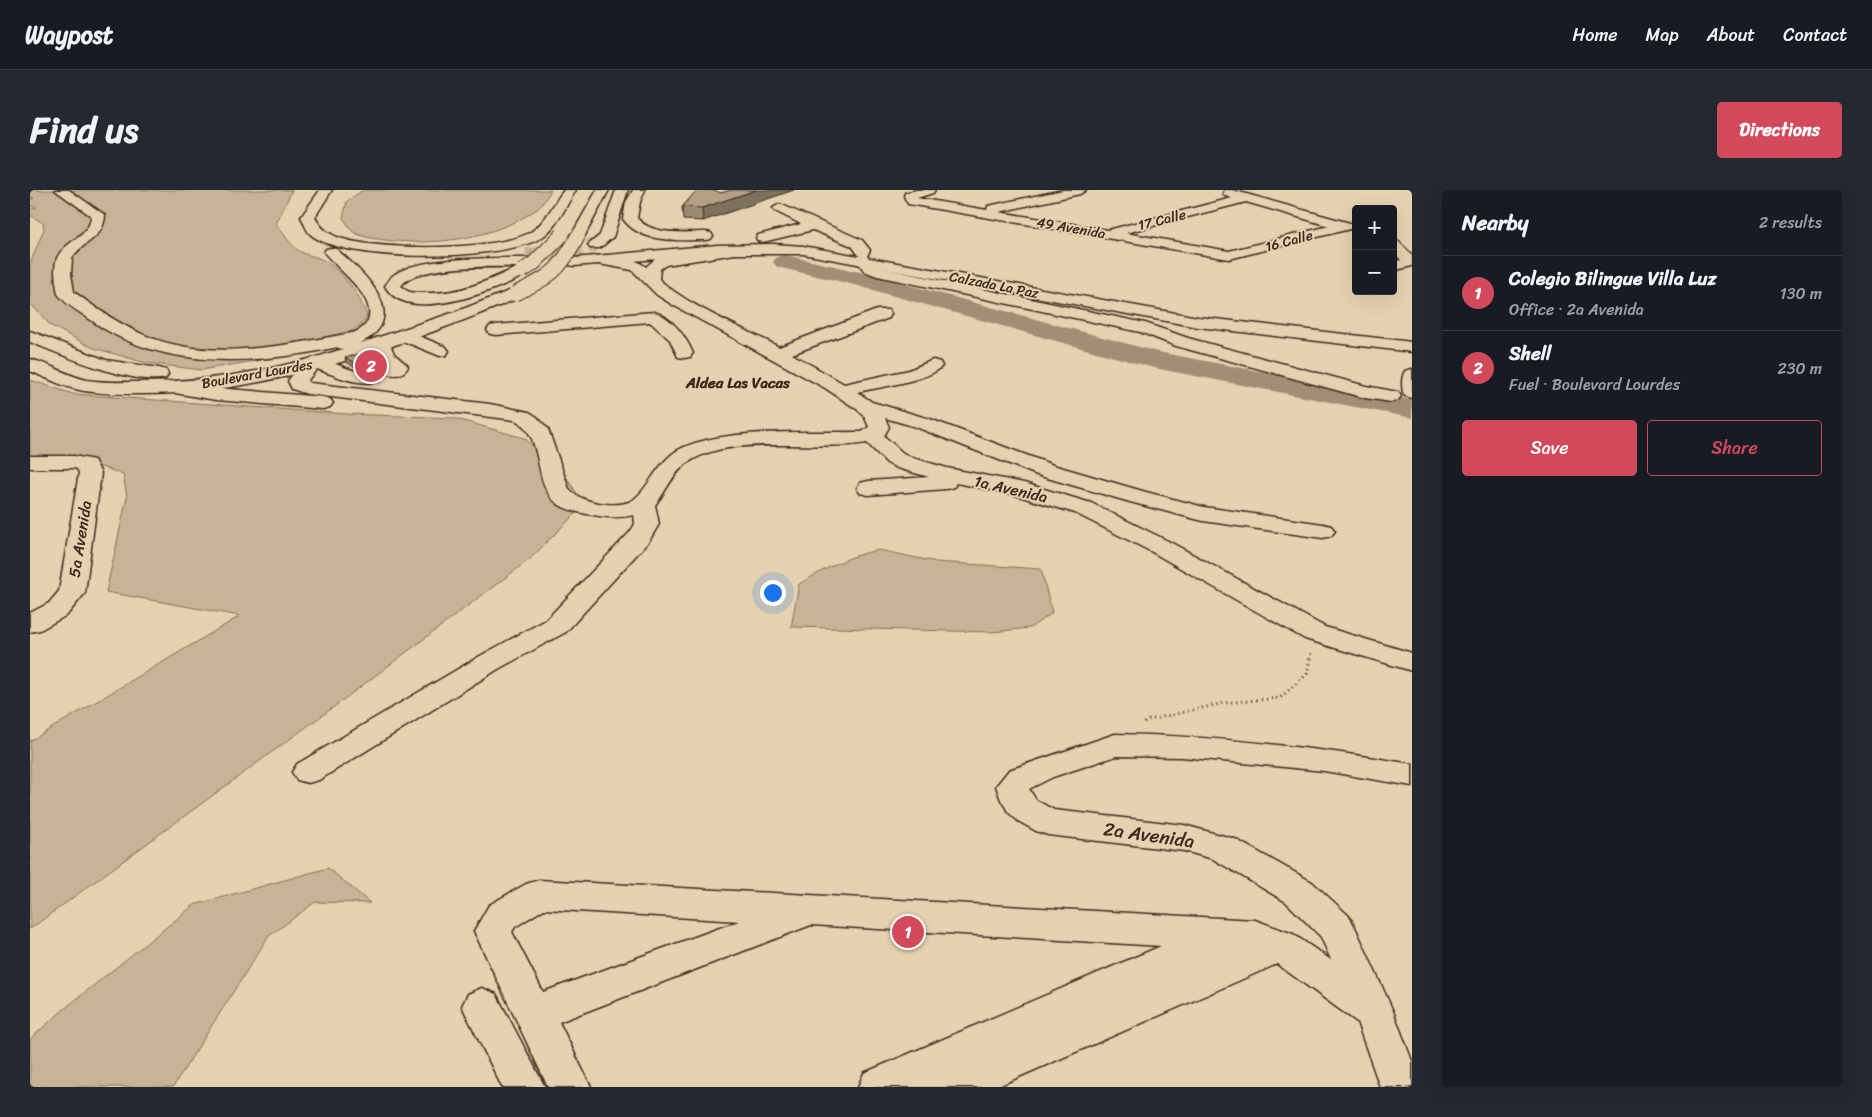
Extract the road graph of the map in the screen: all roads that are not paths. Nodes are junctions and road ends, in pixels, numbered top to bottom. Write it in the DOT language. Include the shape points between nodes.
graph roads {
  1 [pos="61,190"];
  2 [pos="326,190"];
  3 [pos="570,190"];
  4 [pos="603,190"];
  5 [pos="622,190"];
  6 [pos="639,190"];
  7 [pos="930,190"];
  8 [pos="1032,190"];
  9 [pos="1080,190"];
  10 [pos="1220,190"];
  11 [pos="1051,196"];
  12 [pos="1247,198"];
  13 [pos="780,208"];
  14 [pos="984,212"];
  15 [pos="570,220"];
  16 [pos="816,226"];
  17 [pos="1350,228"];
  18 [pos="1106,234"];
  19 [pos="570,235"];
  20 [pos="757,241"];
  21 [pos="1397,248"];
  22 [pos="803,250"];
  23 [pos="596,252"];
  24 [pos="1234,255"];
  25 [pos="863,257"];
  26 [pos="527,262"];
  27 [pos="1397,266"];
  28 [pos="651,280"];
  29 [pos="507,294"];
  30 [pos="692,308"];
  31 [pos="883,314"];
  32 [pos="654,317"];
  33 [pos="496,330"];
  34 [pos="404,335"];
  35 [pos="30,336"];
  36 [pos="358,337"];
  37 [pos="1412,340"];
  38 [pos="382,342"];
  39 [pos="1412,348"];
  40 [pos="334,349"];
  41 [pos="440,351"];
  42 [pos="684,353"];
  43 [pos="778,353"];
  44 [pos="313,364"];
  45 [pos="30,365"];
  46 [pos="933,366"];
  47 [pos="1412,375"];
  48 [pos="176,388"];
  49 [pos="840,390"];
  50 [pos="1412,392"];
  51 [pos="1391,396"];
  52 [pos="865,406"];
  53 [pos="472,409"];
  54 [pos="871,436"];
  55 [pos="30,462"];
  56 [pos="970,479"];
  57 [pos="868,488"];
  58 [pos="643,504"];
  59 [pos="1323,531"];
  60 [pos="30,624"];
  61 [pos="1412,662"];
  62 [pos="308,772"];
  63 [pos="1412,775"];
  64 [pos="808,911"];
  65 [pos="1229,934"];
  66 [pos="1280,945"];
  67 [pos="482,1006"];
  68 [pos="1373,1011"];
  69 [pos="535,1013"];
  70 [pos="524,1087"];
  71 [pos="570,1087"];
  72 [pos="879,1087"];
  73 [pos="949,1087"];
  74 [pos="1401,1087"];
  1 -- 36 [label="main road" via="98,215 95,231 67,255 64,273 66,294 124,332 158,347 220,356 272,352"];
  2 -- 3 [label="main road" via="310,212 308,221 321,234 350,245 410,251 476,249 528,239 542,230"];
  4 -- 19 [label="main road, Boulevard Lourdes"];
  5 -- 23 [label="main road" via="606,237"];
  6 -- 20 [label="main road, Calzada La Paz" via="633,202 631,222 647,230 661,234"];
  7 -- 14 [label="main road, 49 Avenida" via="910,198"];
  8 -- 11 [label="main road"];
  9 -- 11 [label="main road"];
  10 -- 12 [label="main road"];
  11 -- 14 [label="main road"];
  12 -- 17 [label="main road"];
  12 -- 18 [label="main road, 17 Calle"];
  13 -- 16 [label="main road"];
  14 -- 18 [label="main road, 49 Avenida"];
  15 -- 19 [label="main road, Boulevard Lourdes"];
  16 -- 20 [label="main road" via="774,234"];
  16 -- 25 [label="main road" via="858,243"];
  17 -- 24 [label="main road, 16 Calle"];
  18 -- 24 [label="main road, 49 Avenida"];
  19 -- 26 [label="main road, bridge" via="533,264"];
  19 -- 29 [label="main road, Boulevard Lourdes" via="542,267"];
  20 -- 22 [label="main road, Calzada La Paz"];
  20 -- 23 [label="main road, Calzada La Paz"];
  20 -- 25 [label="main road, Calzada La Paz" via="798,242"];
  20 -- 28 [label="main road" via="661,262 653,268"];
  21 -- 27 [label="main road" via="1408,260 1408,263"];
  22 -- 23 [label="main road, Calzada La Paz" via="781,245 740,244 576,259"];
  22 -- 25 [label="main road, Calzada La Paz"];
  23 -- 28 [label="main road" via="635,266"];
  25 -- 37 [label="main road, Calzada La Paz" via="1213,317"];
  25 -- 39 [label="main road, Calzada La Paz" via="1198,322"];
  25 -- 51 [label="main road" via="869,268 882,274 1145,328 1182,342 1365,392"];
  26 -- 26 [label="main road" via="483,289 442,299 412,298 399,294 393,286 395,280 405,274 436,266"];
  26 -- 36 [label="main road" via="388,260 326,250 348,266 376,306 374,324"];
  28 -- 30 [label="main road" via="663,292"];
  29 -- 34 [label="main road, Boulevard Lourdes" via="487,306"];
  29 -- 40 [label="main road, Boulevard Lourdes"];
  30 -- 32 [label="main road"];
  30 -- 43 [label="main road"];
  31 -- 43 [label="main road"];
  32 -- 33 [label="main road"];
  32 -- 42 [label="main road" via="678,338"];
  34 -- 38 [label="main road, Boulevard Lourdes"];
  34 -- 41 [label="main road"];
  35 -- 40 [label="main road, Boulevard Lourdes" via="101,364 138,372 184,375 229,372"];
  36 -- 40 [label="main road"];
  38 -- 44 [label="main road, Boulevard Lourdes"];
  38 -- 44 [label="main road" via="386,356 374,369"];
  43 -- 49 [label="main road"];
  44 -- 48 [label="main road, Boulevard Lourdes" via="263,376"];
  44 -- 53 [label="main road" via="297,381 299,385"];
  45 -- 48 [label="main road, Boulevard Lourdes" via="94,387"];
  46 -- 49 [label="main road" via="915,374"];
  47 -- 50 [label="main road"];
  48 -- 53 [label="main road" via="336,404"];
  49 -- 52 [label="main road"];
  52 -- 54 [label="main road" via="879,427"];
  52 -- 59 [label="main road" via="923,423 1045,470 1138,497 1203,514"];
  53 -- 58 [label="main road" via="502,412 530,420 540,434 556,486 568,502 621,511"];
  54 -- 56 [label="main road, 1a Avenida" via="905,463"];
  54 -- 58 [label="main road" via="838,439 780,437 698,449 681,456"];
  55 -- 60 [label="main road, 5a Avenida" via="74,462 86,465 90,473 72,593 58,609"];
  56 -- 57 [label="main road"];
  56 -- 61 [label="main road, 1a Avenida" via="1016,488 1083,508 1161,547 1315,633"];
  58 -- 62 [label="main road" via="647,524 640,536 556,626"];
  63 -- 68 [label="main road, 2a Avenida" via="1324,760 1182,746 1115,745 1020,778 1012,786 1015,800 1048,822 1184,838 1223,848 1299,892 1336,927"];
  64 -- 65 [label="main road"];
  64 -- 69 [label="main road"];
  64 -- 69 [label="main road" via="539,894 502,916 493,931"];
  65 -- 66 [label="main road" via="1255,936"];
  65 -- 72 [label="main road"];
  66 -- 68 [label="main road"];
  66 -- 73 [label="main road"];
  67 -- 70 [label="main road"];
  68 -- 74 [label="main road, 2a Avenida"];
  69 -- 71 [label="main road"];
}
